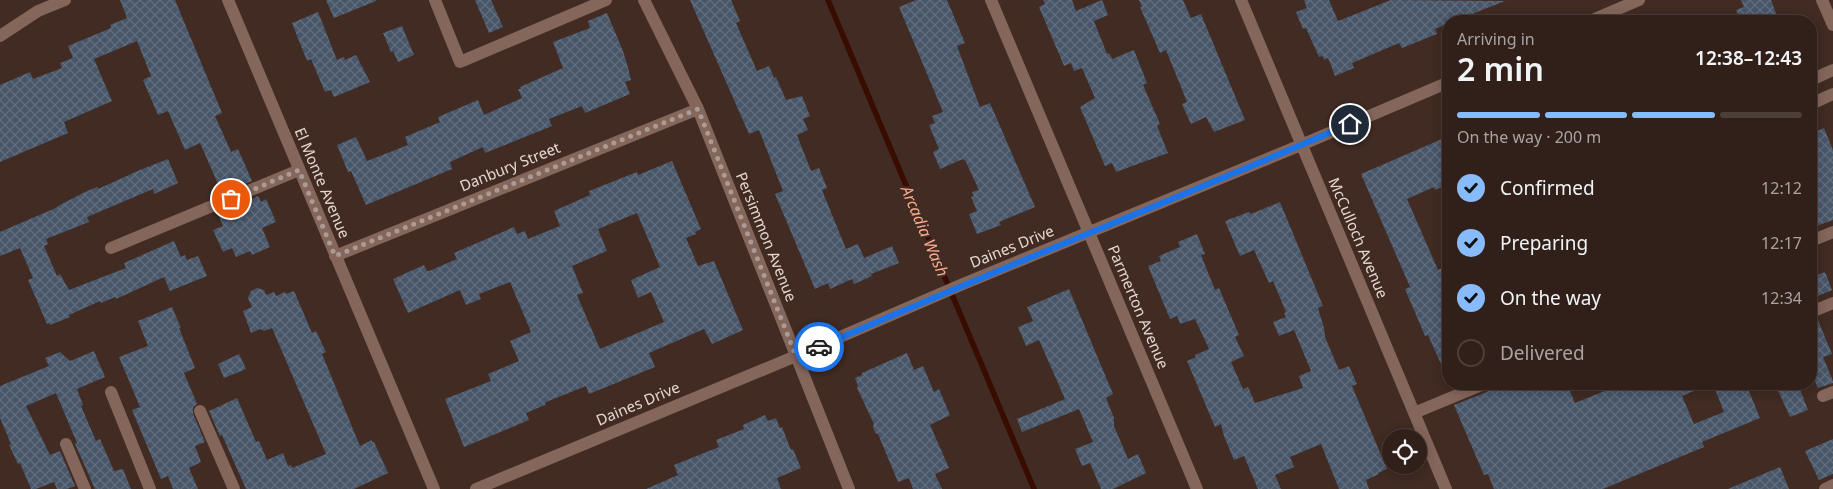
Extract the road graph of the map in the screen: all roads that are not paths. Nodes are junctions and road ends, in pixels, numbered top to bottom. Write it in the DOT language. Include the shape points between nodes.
graph roads {
  1 [pos="65,0"];
  2 [pos="228,0"];
  3 [pos="434,0"];
  4 [pos="606,0"];
  5 [pos="644,0"];
  6 [pos="991,0"];
  7 [pos="1241,0"];
  8 [pos="1639,0"];
  9 [pos="1822,0"];
  10 [pos="1604,15"];
  11 [pos="1833,26"];
  12 [pos="0,36"];
  13 [pos="1833,70"];
  14 [pos="1817,77"];
  15 [pos="1442,85"];
  16 [pos="1833,94"];
  17 [pos="1817,101"];
  18 [pos="698,109"];
  19 [pos="1301,145"];
  20 [pos="299,170"];
  21 [pos="1833,232"];
  22 [pos="1089,234"];
  23 [pos="1817,239"];
  24 [pos="111,248"];
  25 [pos="335,256"];
  26 [pos="1833,302"];
  27 [pos="1817,309"];
  28 [pos="796,356"];
  29 [pos="1470,390"];
  30 [pos="111,392"];
  31 [pos="200,411"];
  32 [pos="1414,413"];
  33 [pos="66,444"];
  34 [pos="1833,485"];
  35 [pos="85,489"];
  36 [pos="150,489"];
  37 [pos="234,489"];
  38 [pos="434,489"];
  39 [pos="476,489"];
  40 [pos="850,489"];
  41 [pos="1197,489"];
  42 [pos="1446,489"];
  43 [pos="1825,489"];
  1 -- 12 [label="street" via="38,10"];
  2 -- 20 [label="street, El Monte Avenue"];
  3 -- 4 [label="street" via="460,62"];
  5 -- 18 [label="street, Persimmon Avenue"];
  6 -- 22 [label="street, Parmerton Avenue"];
  7 -- 19 [label="street, McCulloch Avenue"];
  8 -- 10 [label="street"];
  9 -- 11 [label="street"];
  13 -- 14 [label="street"];
  15 -- 19 [label="street, Daines Drive"];
  16 -- 17 [label="street"];
  18 -- 25 [label="street, Danbury Street"];
  18 -- 28 [label="street, Persimmon Avenue"];
  19 -- 22 [label="street, Daines Drive"];
  19 -- 32 [label="street, McCulloch Avenue"];
  20 -- 24 [label="street"];
  20 -- 25 [label="street, El Monte Avenue"];
  21 -- 23 [label="street"];
  22 -- 28 [label="street, Daines Drive"];
  22 -- 41 [label="street, Parmerton Avenue"];
  25 -- 38 [label="street, El Monte Avenue"];
  26 -- 27 [label="street"];
  28 -- 39 [label="street, Daines Drive"];
  28 -- 40 [label="street, Persimmon Avenue"];
  29 -- 32 [label="street"];
  30 -- 36 [label="street"];
  31 -- 37 [label="street"];
  32 -- 42 [label="street, McCulloch Avenue"];
  33 -- 35 [label="street"];
  34 -- 43 [label="street"];
}
